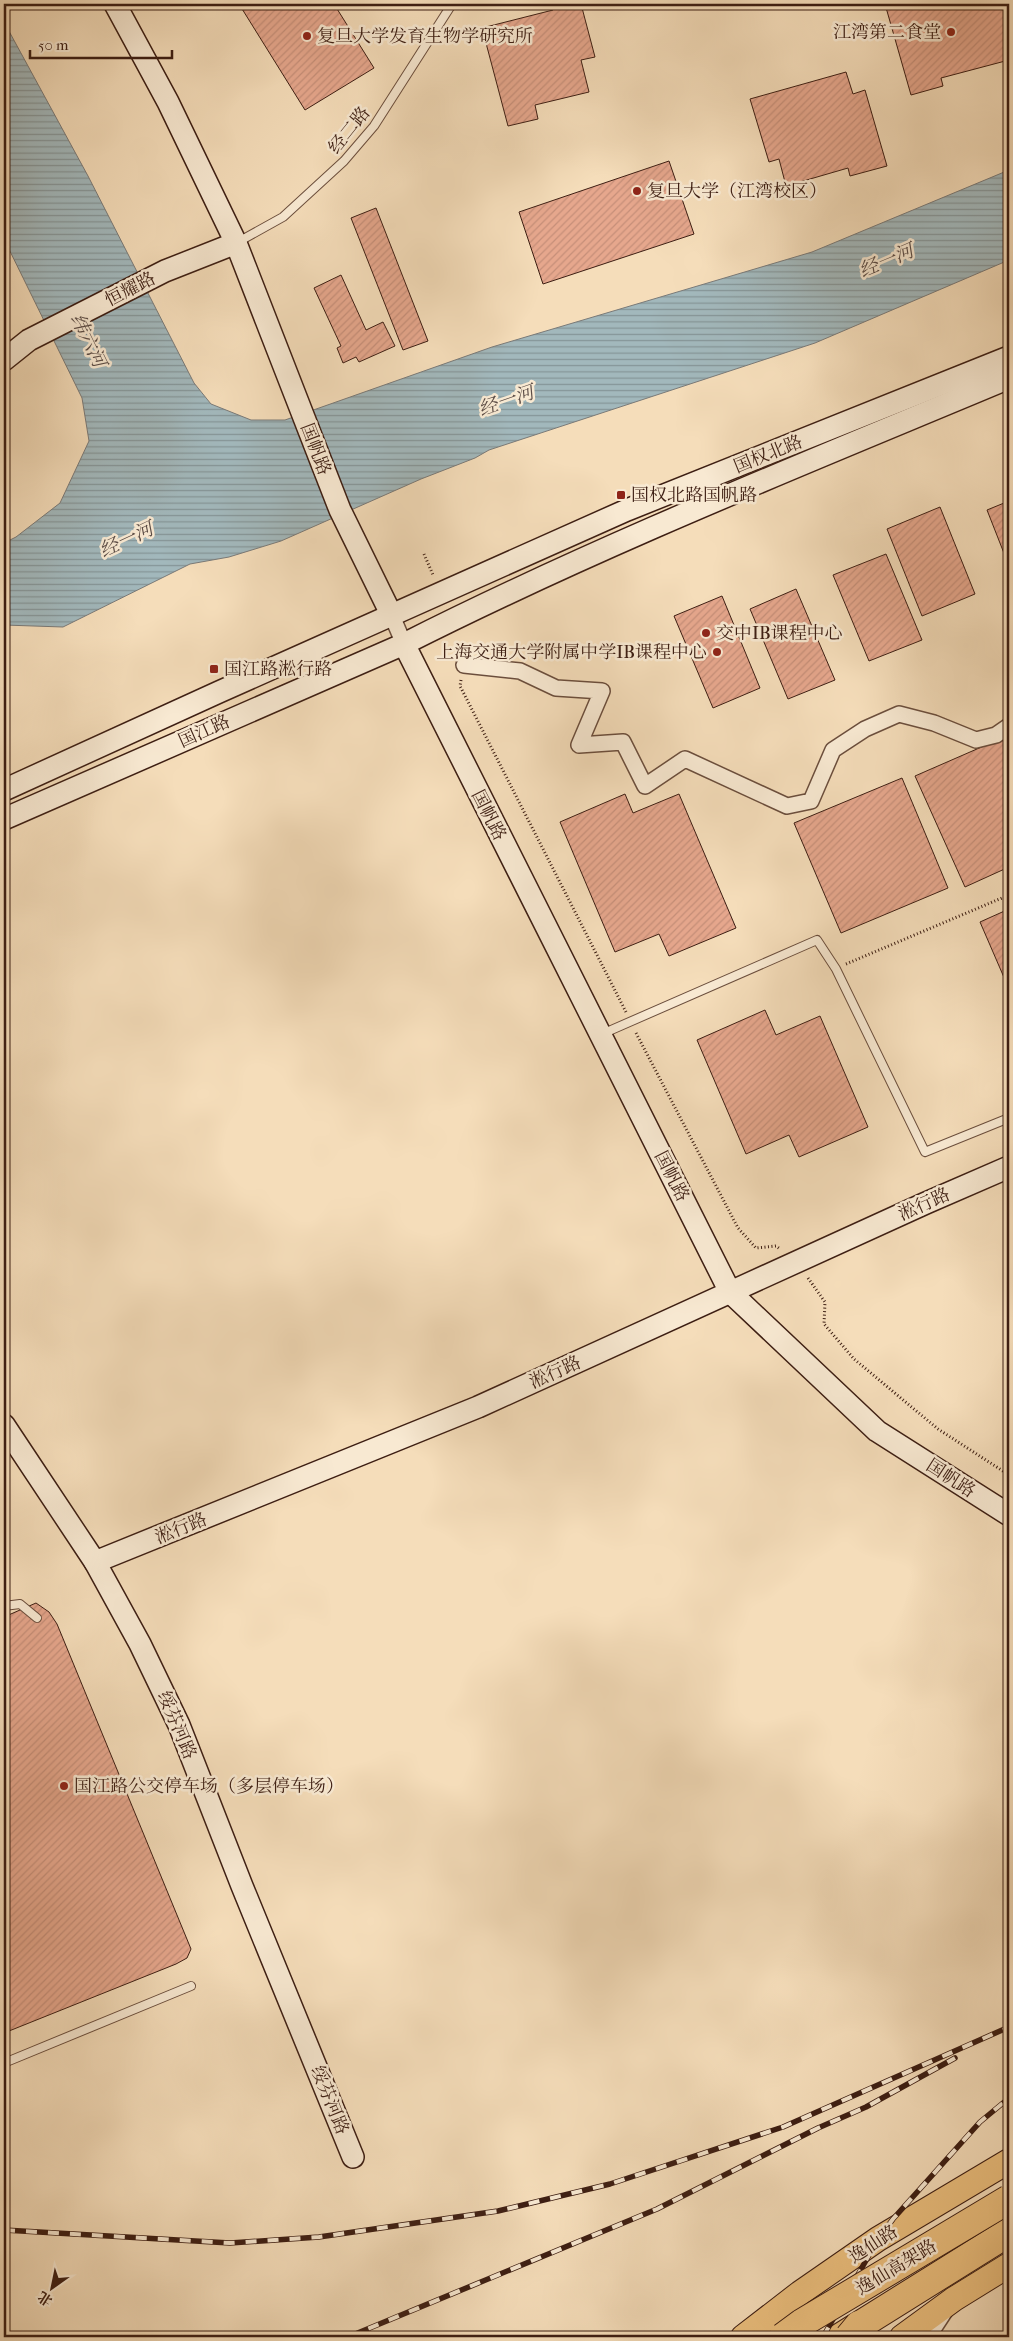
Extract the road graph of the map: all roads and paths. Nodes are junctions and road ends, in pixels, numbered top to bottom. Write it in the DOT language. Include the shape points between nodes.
graph roads {
  1 [pos="115,4"];
  2 [pos="452,4"];
  3 [pos="236,243"];
  4 [pos="1009,358"];
  5 [pos="4,360"];
  6 [pos="1009,378"];
  7 [pos="424,554"];
  8 [pos="440,593"];
  9 [pos="392,616"];
  10 [pos="404,644"];
  11 [pos="464,665"];
  12 [pos="1009,726"];
  13 [pos="4,790"];
  14 [pos="4,819"];
  15 [pos="1009,896"];
  16 [pos="836,969"];
  17 [pos="630,1020"];
  18 [pos="600,1035"];
  19 [pos="1009,1118"];
  20 [pos="1009,1167"];
  21 [pos="796,1262"];
  22 [pos="730,1292"];
  23 [pos="4,1426"];
  24 [pos="1009,1475"];
  25 [pos="1009,1515"];
  26 [pos="95,1562"];
  27 [pos="4,1606"];
  28 [pos="37,1618"];
  29 [pos="191,1986"];
  30 [pos="4,2063"];
  31 [pos="353,2157"];
  32 [pos="1009,2161"];
  33 [pos="1009,2199"];
  34 [pos="1009,2232"];
  35 [pos="1009,2241"];
  36 [pos="1009,2265"];
  37 [pos="922,2292"];
  38 [pos="954,2299"];
  39 [pos="849,2334"];
  40 [pos="742,2337"];
  41 [pos="783,2337"];
  42 [pos="902,2337"];
  43 [pos="928,2337"];
  1 -- 3 [label="street, 国帆路" via="168,102"];
  2 -- 3 [label="lane, 经二路" via="374,126 344,162 283,217"];
  3 -- 5 [label="street, 恒耀路" via="141,283 29,340"];
  3 -- 9 [label="street, 国帆路" via="340,510"];
  4 -- 8 [label="street, 国权北路" via="627,510"];
  6 -- 10 [label="street, 国权北路" via="652,528"];
  7 -- 8 [label="path"];
  8 -- 9 [label="street, 国权北路"];
  9 -- 10 [label="street, 国帆路"];
  9 -- 13 [label="street, 国江路"];
  10 -- 14 [label="street, 国江路"];
  10 -- 18 [label="street, 国帆路"];
  11 -- 12 [label="street" via="520,671 556,688 602,691 579,745 622,742 645,786 685,759 787,806 811,801 833,750 865,729 898,714 934,723 976,740 996,735"];
  11 -- 17 [label="path" via="460,686"];
  15 -- 16 [label="path"];
  16 -- 17 [label="lane" via="817,940"];
  16 -- 19 [label="lane" via="924,1152"];
  17 -- 18 [label="lane"];
  17 -- 21 [label="path" via="738,1228 756,1248 776,1246"];
  18 -- 22 [label="street, 国帆路"];
  20 -- 21 [label="street, 淞行路"];
  21 -- 22 [label="street, 淞行路"];
  21 -- 24 [label="path" via="825,1302 824,1324 854,1359 938,1429"];
  22 -- 25 [label="street, 国帆路" via="877,1431"];
  22 -- 26 [label="street, 淞行路" via="478,1407"];
  23 -- 26 [label="street, 绥芬河路"];
  26 -- 31 [label="street, 绥芬河路" via="179,1725"];
  27 -- 28 [label="lane" via="20,1604"];
  29 -- 30 [label="lane"];
  32 -- 40 [label="main road, 逸仙路" via="878,2239"];
  33 -- 41 [label="highway, 逸仙高架路, bridge"];
  34 -- 39 [label="highway, 逸仙高架路"];
  35 -- 37 [label="main road"];
  36 -- 38 [label="main road"];
  37 -- 38 [label="main road"];
  37 -- 39 [label="main road"];
  38 -- 42 [label="main road"];
  38 -- 43 [label="street"];
}
